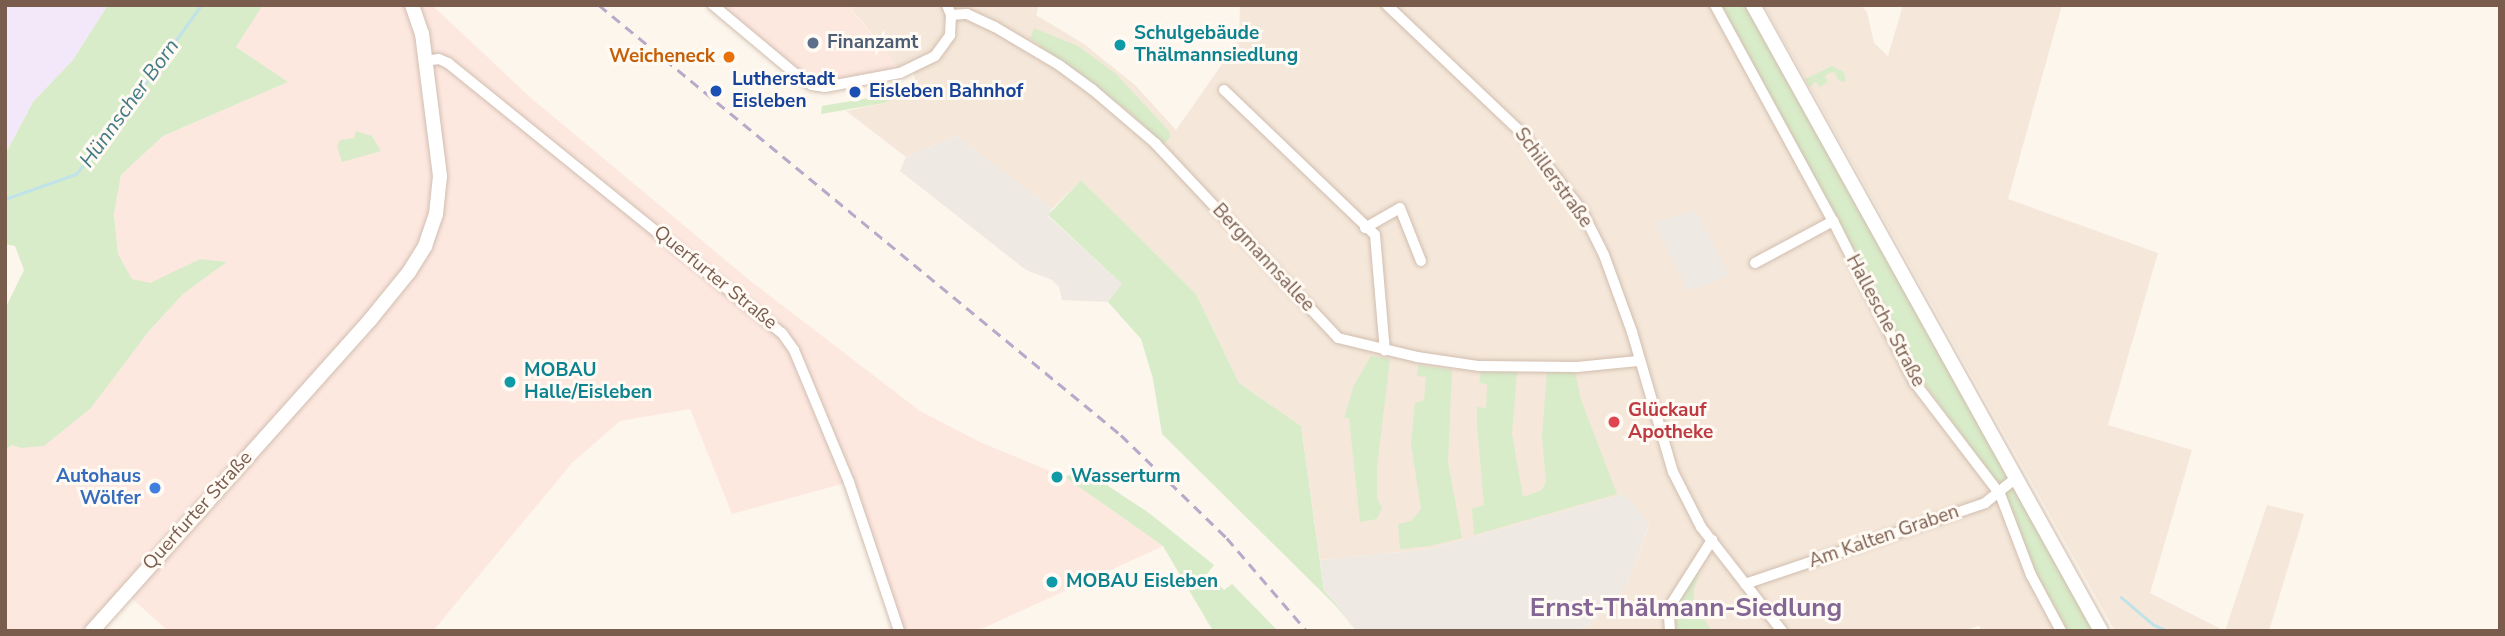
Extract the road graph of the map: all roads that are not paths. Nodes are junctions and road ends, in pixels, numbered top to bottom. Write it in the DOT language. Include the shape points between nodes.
graph roads {
  1 [pos="412,5"];
  2 [pos="713,5"];
  3 [pos="1387,5"];
  4 [pos="1716,5"];
  5 [pos="1753,5"];
  6 [pos="949,10"];
  7 [pos="425,61"];
  8 [pos="1224,90"];
  9 [pos="1832,222"];
  10 [pos="1365,228"];
  11 [pos="1421,261"];
  12 [pos="1755,262"];
  13 [pos="1385,351"];
  14 [pos="1639,360"];
  15 [pos="2016,478"];
  16 [pos="2000,494"];
  17 [pos="1712,540"];
  18 [pos="1745,584"];
  19 [pos="92,631"];
  20 [pos="899,631"];
  21 [pos="1670,631"];
  22 [pos="1782,631"];
  23 [pos="2061,631"];
  24 [pos="2101,631"];
  1 -- 7 [label="main road, Querfurter Straße"];
  2 -- 6 [label="street" via="799,77 825,87 914,69 934,56 950,35"];
  3 -- 14 [label="street, Schillerstraße" via="1521,132 1582,211 1604,255"];
  4 -- 9 [label="street, Hallesche Straße"];
  5 -- 15 [label="main road, Hallesche Straße"];
  6 -- 13 [label="street, Bergmannsallee" via="995,27 1093,89 1155,143 1338,338"];
  7 -- 19 [label="main road, Querfurter Straße" via="440,183 435,218 422,252 370,320"];
  7 -- 20 [label="street, Querfurter Straße" via="449,63 782,333 794,350 849,482"];
  8 -- 10 [label="street"];
  9 -- 12 [label="street"];
  9 -- 16 [label="street, Hallesche Straße" via="1915,383"];
  10 -- 11 [label="street" via="1400,208"];
  10 -- 13 [label="street" via="1375,235"];
  13 -- 14 [label="street, Bergmannsallee" via="1508,368 1620,365"];
  14 -- 17 [label="street, Schillerstraße" via="1673,472"];
  15 -- 16 [label="street, Am Kalten Graben"];
  15 -- 24 [label="main road, Hallesche Straße"];
  16 -- 18 [label="street, Am Kalten Graben"];
  16 -- 23 [label="street, Hallesche Straße" via="2031,575"];
  17 -- 18 [label="street, Schillerstraße"];
  17 -- 21 [label="street" via="1672,603"];
  18 -- 22 [label="street, Schillerstraße"];
}
